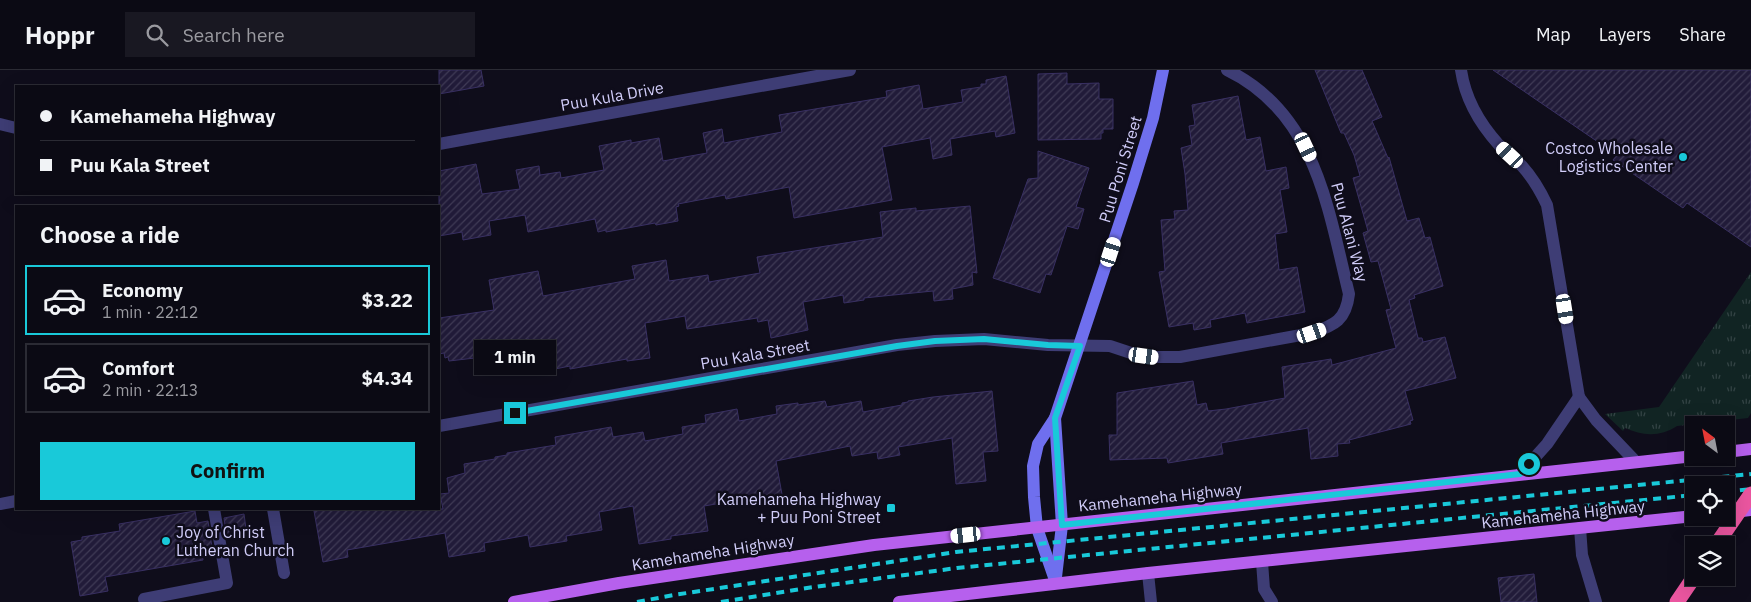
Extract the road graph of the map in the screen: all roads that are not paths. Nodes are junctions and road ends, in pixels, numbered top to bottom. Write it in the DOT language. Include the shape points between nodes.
graph roads {
  1 [pos="850,70"];
  2 [pos="1163,70"];
  3 [pos="1227,70"];
  4 [pos="1461,70"];
  5 [pos="0,124"];
  6 [pos="15,128"];
  7 [pos="440,144"];
  8 [pos="1080,346"];
  9 [pos="1579,397"];
  10 [pos="1055,418"];
  11 [pos="440,426"];
  12 [pos="1751,449"];
  13 [pos="1735,451"];
  14 [pos="1685,457"];
  15 [pos="1636,462"];
  16 [pos="1520,474"];
  17 [pos="1751,494"];
  18 [pos="15,501"];
  19 [pos="0,504"];
  20 [pos="214,510"];
  21 [pos="273,510"];
  22 [pos="1751,510"];
  23 [pos="1735,511"];
  24 [pos="1685,517"];
  25 [pos="1062,525"];
  26 [pos="1037,528"];
  27 [pos="1580,528"];
  28 [pos="1722,536"];
  29 [pos="1262,562"];
  30 [pos="284,573"];
  31 [pos="1148,573"];
  32 [pos="1056,583"];
  33 [pos="1688,586"];
  34 [pos="144,599"];
  35 [pos="514,602"];
  36 [pos="899,602"];
  37 [pos="1151,602"];
  38 [pos="1272,602"];
  39 [pos="1596,602"];
  40 [pos="1677,602"];
  1 -- 7 [label="street, Puu Kula Drive"];
  2 -- 8 [label="street, Puu Poni Street" via="1153,118"];
  3 -- 8 [label="street, Puu Alani Way" via="1242,77 1278,108 1306,147 1324,194 1349,294 1347,309 1333,326 1312,333 1180,357 1134,354 1110,346"];
  4 -- 9 [label="street" via="1468,98 1479,118 1498,144 1538,186 1547,205"];
  5 -- 6 [label="street"];
  8 -- 10 [label="street, Puu Poni Street"];
  8 -- 11 [label="street, Puu Kala Street" via="984,339 906,344"];
  9 -- 15 [label="street"];
  9 -- 16 [label="street" via="1547,444"];
  10 -- 25 [label="street, Puu Poni Street"];
  10 -- 26 [label="street, Puu Poni Street" via="1038,444 1033,466"];
  12 -- 13 [label="main road"];
  14 -- 15 [label="main road, Kamehameha Highway"];
  15 -- 16 [label="main road, Kamehameha Highway"];
  16 -- 25 [label="main road, Kamehameha Highway"];
  17 -- 28 [label="highway, bridge"];
  18 -- 19 [label="street"];
  20 -- 34 [label="street" via="227,583"];
  21 -- 30 [label="street"];
  22 -- 23 [label="main road"];
  24 -- 27 [label="main road, Kamehameha Highway"];
  25 -- 26 [label="main road, Kamehameha Highway"];
  25 -- 32 [label="street, Puu Poni Street"];
  26 -- 32 [label="street, Puu Poni Street"];
  26 -- 35 [label="main road, Kamehameha Highway" via="751,562"];
  27 -- 29 [label="main road, Kamehameha Highway"];
  27 -- 39 [label="street" via="1582,555"];
  29 -- 31 [label="main road, Kamehameha Highway"];
  29 -- 38 [label="street" via="1264,589"];
  31 -- 32 [label="main road, Kamehameha Highway"];
  31 -- 37 [label="street"];
  32 -- 36 [label="main road, Kamehameha Highway"];
  33 -- 40 [label="highway"];
}
